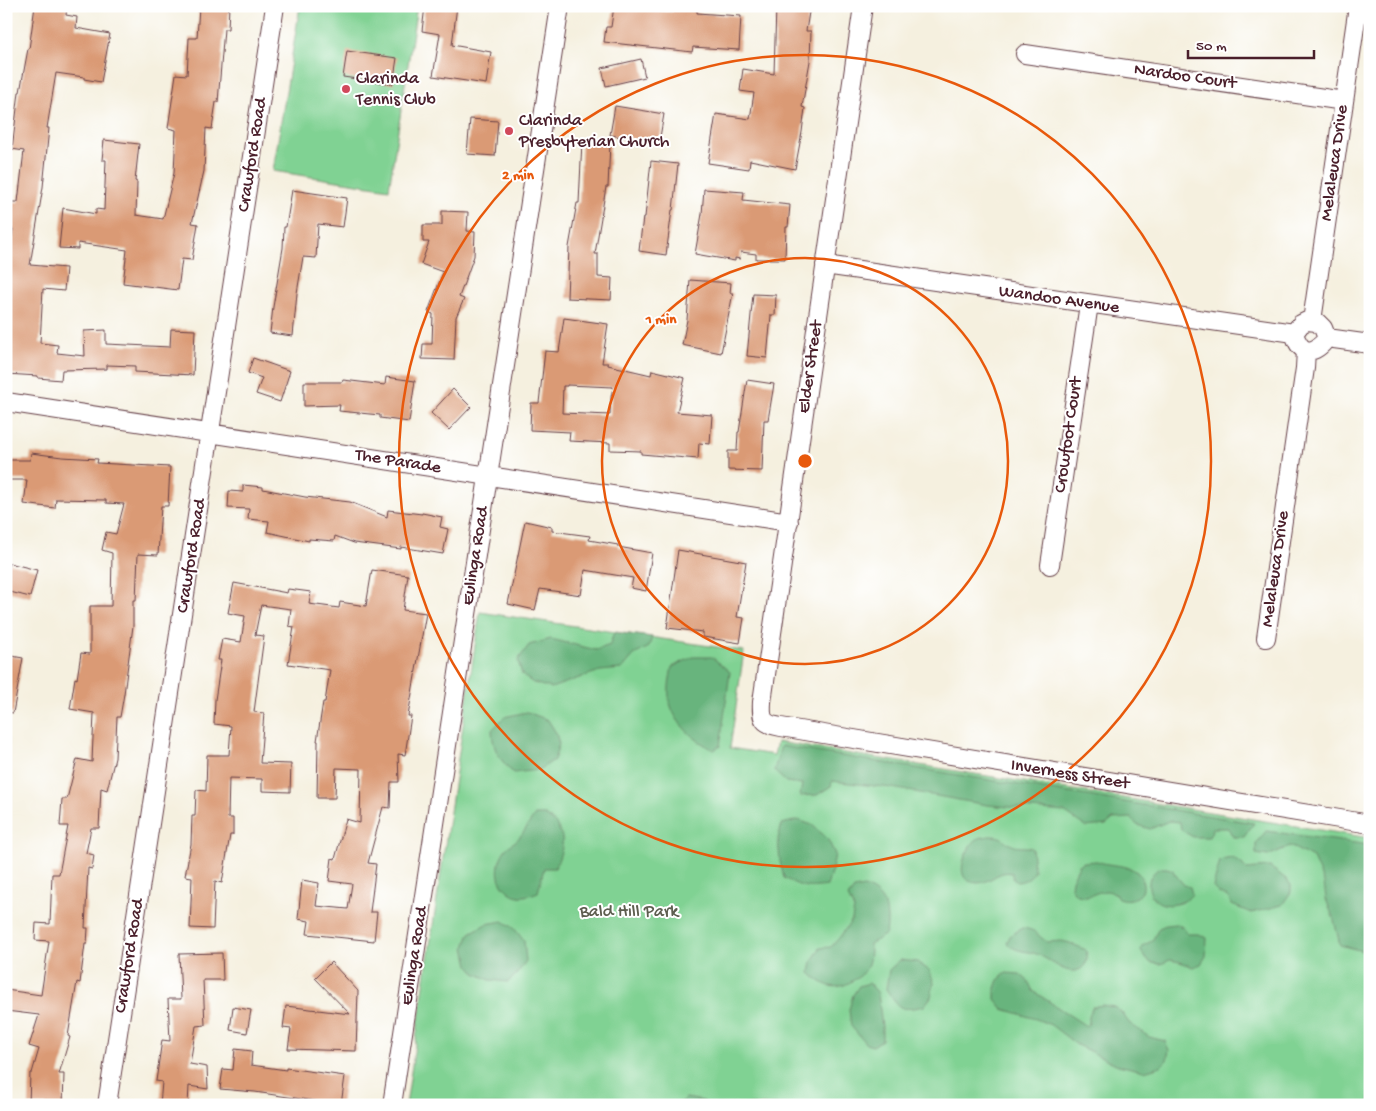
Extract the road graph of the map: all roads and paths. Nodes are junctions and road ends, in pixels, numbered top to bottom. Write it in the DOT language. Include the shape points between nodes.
graph roads {
  1 [pos="275,6"];
  2 [pos="560,6"];
  3 [pos="863,6"];
  4 [pos="1358,6"];
  5 [pos="1025,54"];
  6 [pos="1344,101"];
  7 [pos="826,265"];
  8 [pos="1089,304"];
  9 [pos="1312,320"];
  10 [pos="1294,334"];
  11 [pos="1327,338"];
  12 [pos="1370,344"];
  13 [pos="1306,350"];
  14 [pos="6,402"];
  15 [pos="210,432"];
  16 [pos="488,476"];
  17 [pos="789,522"];
  18 [pos="1050,565"];
  19 [pos="1266,638"];
  20 [pos="770,725"];
  21 [pos="1370,824"];
  22 [pos="107,1105"];
  23 [pos="392,1105"];
  1 -- 15 [label="street, Crawford Road"];
  2 -- 16 [label="street, Eulinga Road"];
  3 -- 7 [label="street, Elder Street"];
  4 -- 6 [label="street, Melaleuca Drive"];
  5 -- 6 [label="street, Nardoo Court"];
  6 -- 9 [label="street, Melaleuca Drive"];
  7 -- 8 [label="street, Wandoo Avenue"];
  7 -- 17 [label="street, Elder Street"];
  8 -- 10 [label="street, Wandoo Avenue"];
  8 -- 18 [label="street, Crowfoot Court"];
  9 -- 10 [label="street" via="1301,324"];
  9 -- 11 [label="street" via="1323,328"];
  10 -- 13 [label="street" via="1296,342"];
  11 -- 12 [label="street"];
  11 -- 13 [label="street" via="1318,348"];
  13 -- 19 [label="street, Melaleuca Drive"];
  14 -- 15 [label="street, The Parade"];
  15 -- 16 [label="street, The Parade"];
  15 -- 22 [label="street, Crawford Road"];
  16 -- 17 [label="street, The Parade"];
  16 -- 23 [label="street, Eulinga Road"];
  17 -- 20 [label="street, Elder Street" via="762,702 762,716"];
  20 -- 21 [label="street, Inverness Street"];
}
